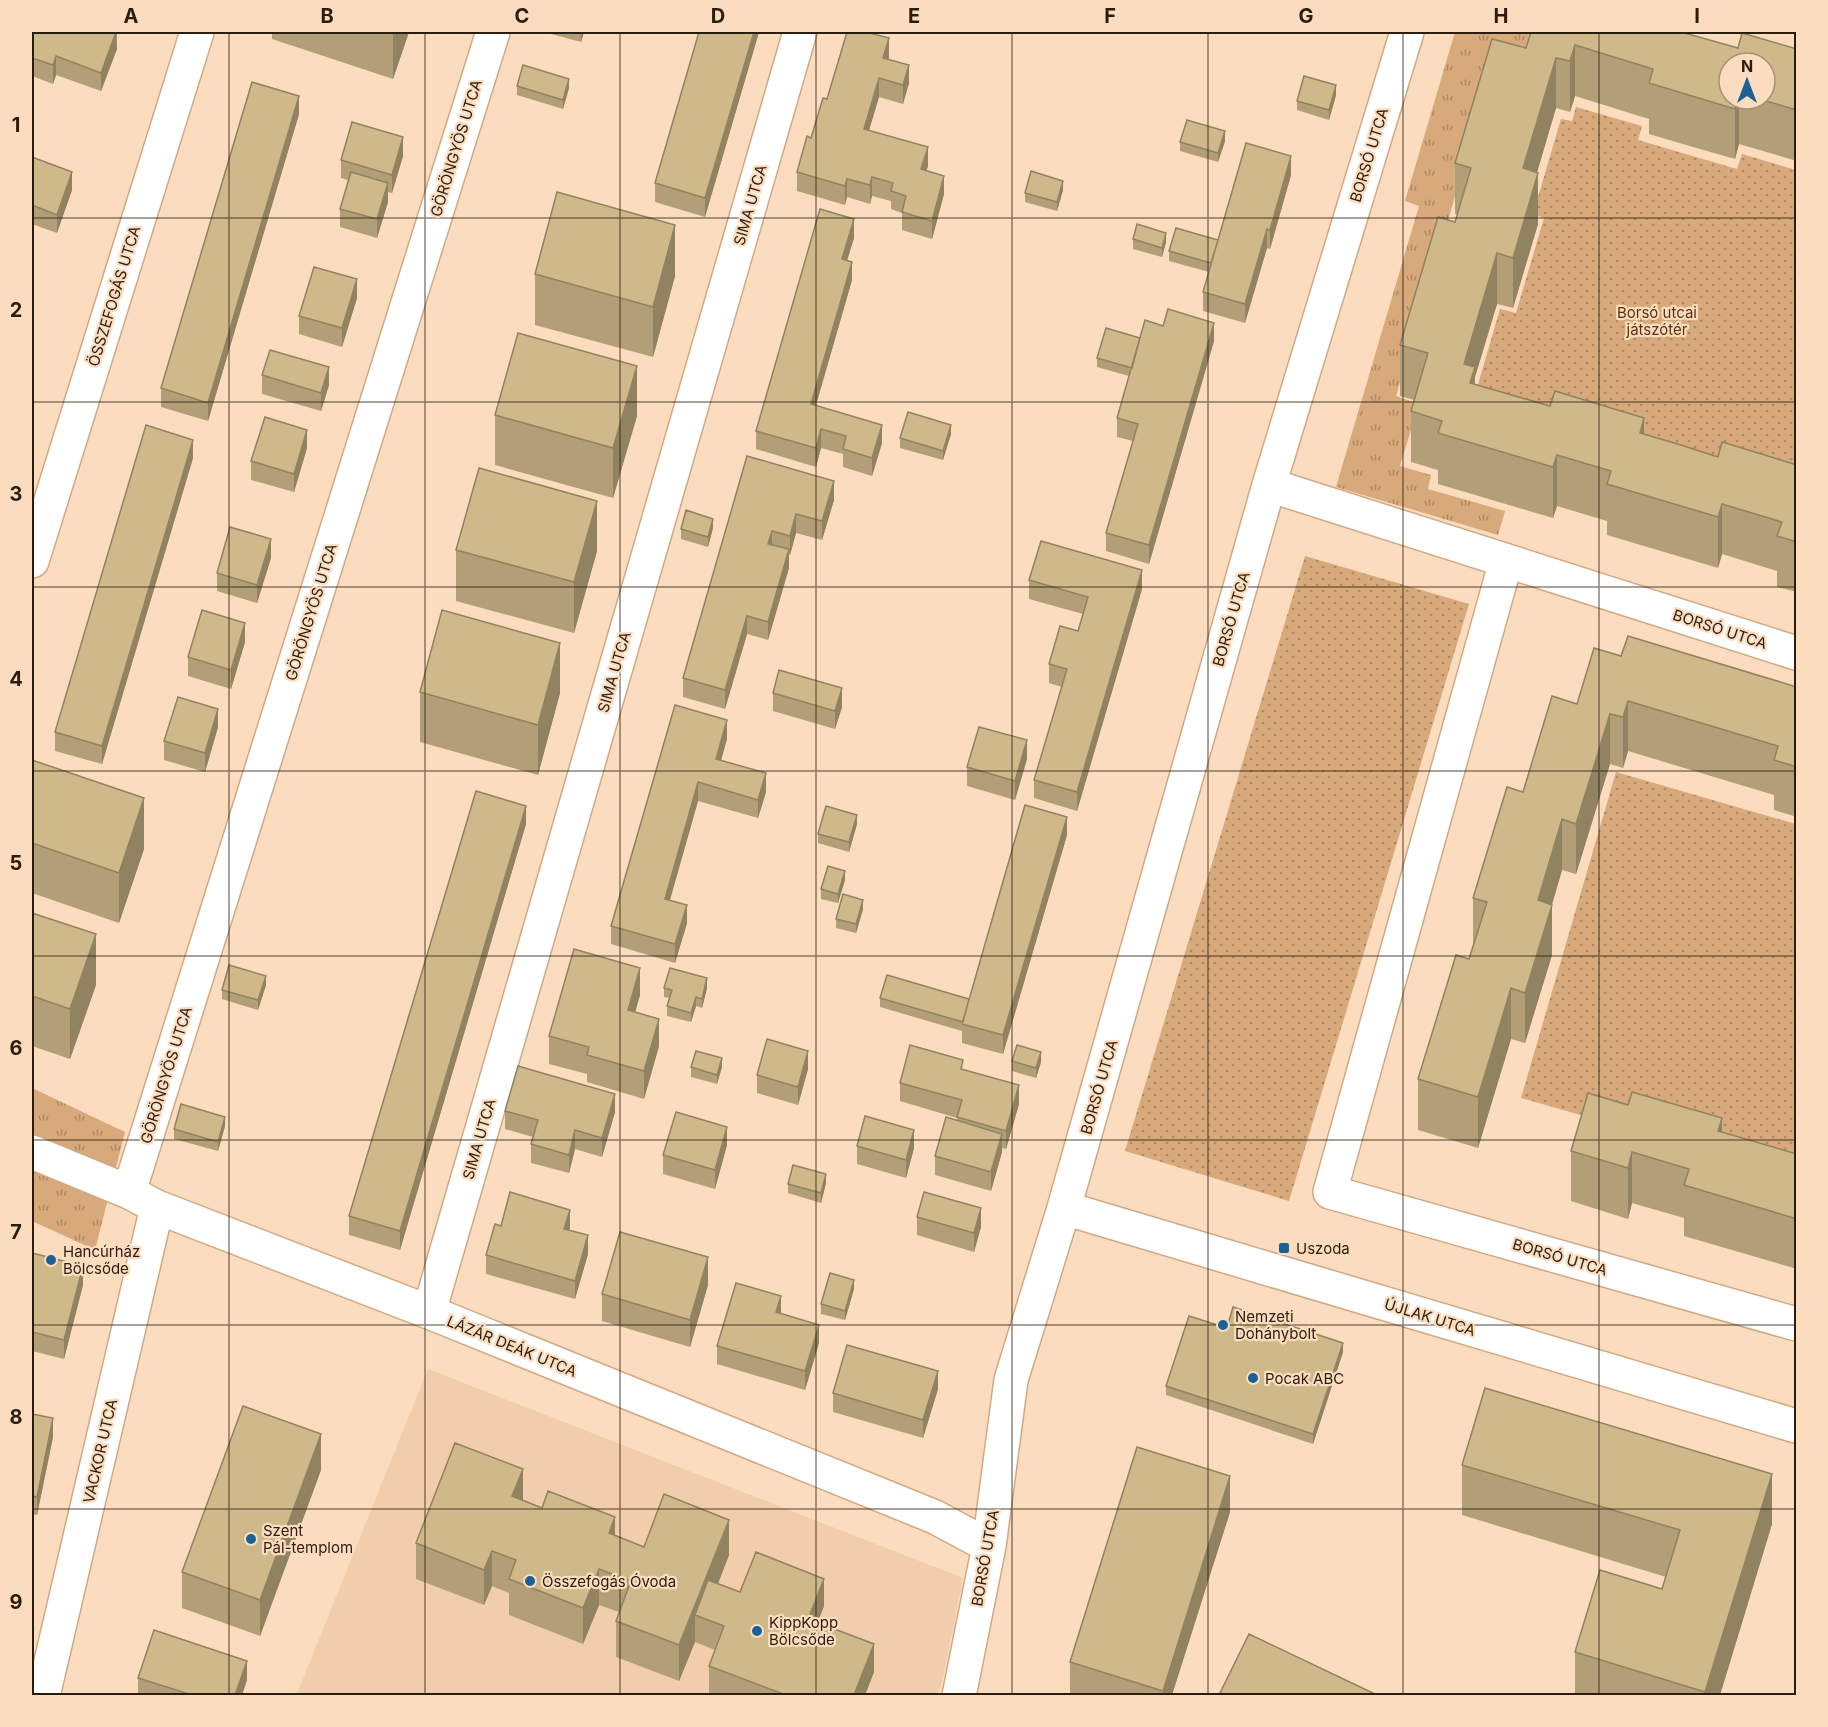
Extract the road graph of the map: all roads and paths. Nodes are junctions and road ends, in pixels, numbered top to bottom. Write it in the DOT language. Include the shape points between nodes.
graph roads {
  1 [pos="197,32"];
  2 [pos="493,32"];
  3 [pos="800,32"];
  4 [pos="1407,32"];
  5 [pos="1269,484"];
  6 [pos="32,561"];
  7 [pos="1506,561"];
  8 [pos="1797,653"];
  9 [pos="32,1152"];
  10 [pos="143,1200"];
  11 [pos="1064,1208"];
  12 [pos="429,1312"];
  13 [pos="1797,1324"];
  14 [pos="1797,1426"];
  15 [pos="989,1546"];
  16 [pos="966,1692"];
  17 [pos="43,1695"];
  1 -- 6 [label="street, ÖSSZEFOGÁS UTCA"];
  2 -- 10 [label="street, GÖRÖNGYÖS UTCA"];
  3 -- 12 [label="street, SIMA UTCA"];
  4 -- 5 [label="street, BORSÓ UTCA"];
  5 -- 7 [label="street, BORSÓ UTCA"];
  5 -- 11 [label="street, BORSÓ UTCA"];
  7 -- 8 [label="street, BORSÓ UTCA"];
  7 -- 13 [label="street, BORSÓ UTCA" via="1330,1192"];
  9 -- 10 [label="street, LÁZÁR DEÁK UTCA"];
  10 -- 12 [label="street, LÁZÁR DEÁK UTCA"];
  10 -- 17 [label="street, VACKOR UTCA"];
  11 -- 14 [label="street, ÚJLAK UTCA"];
  11 -- 15 [label="street, BORSÓ UTCA" via="1011,1380"];
  12 -- 15 [label="street, LÁZÁR DEÁK UTCA" via="935,1517"];
  15 -- 16 [label="street, BORSÓ UTCA"];
}
